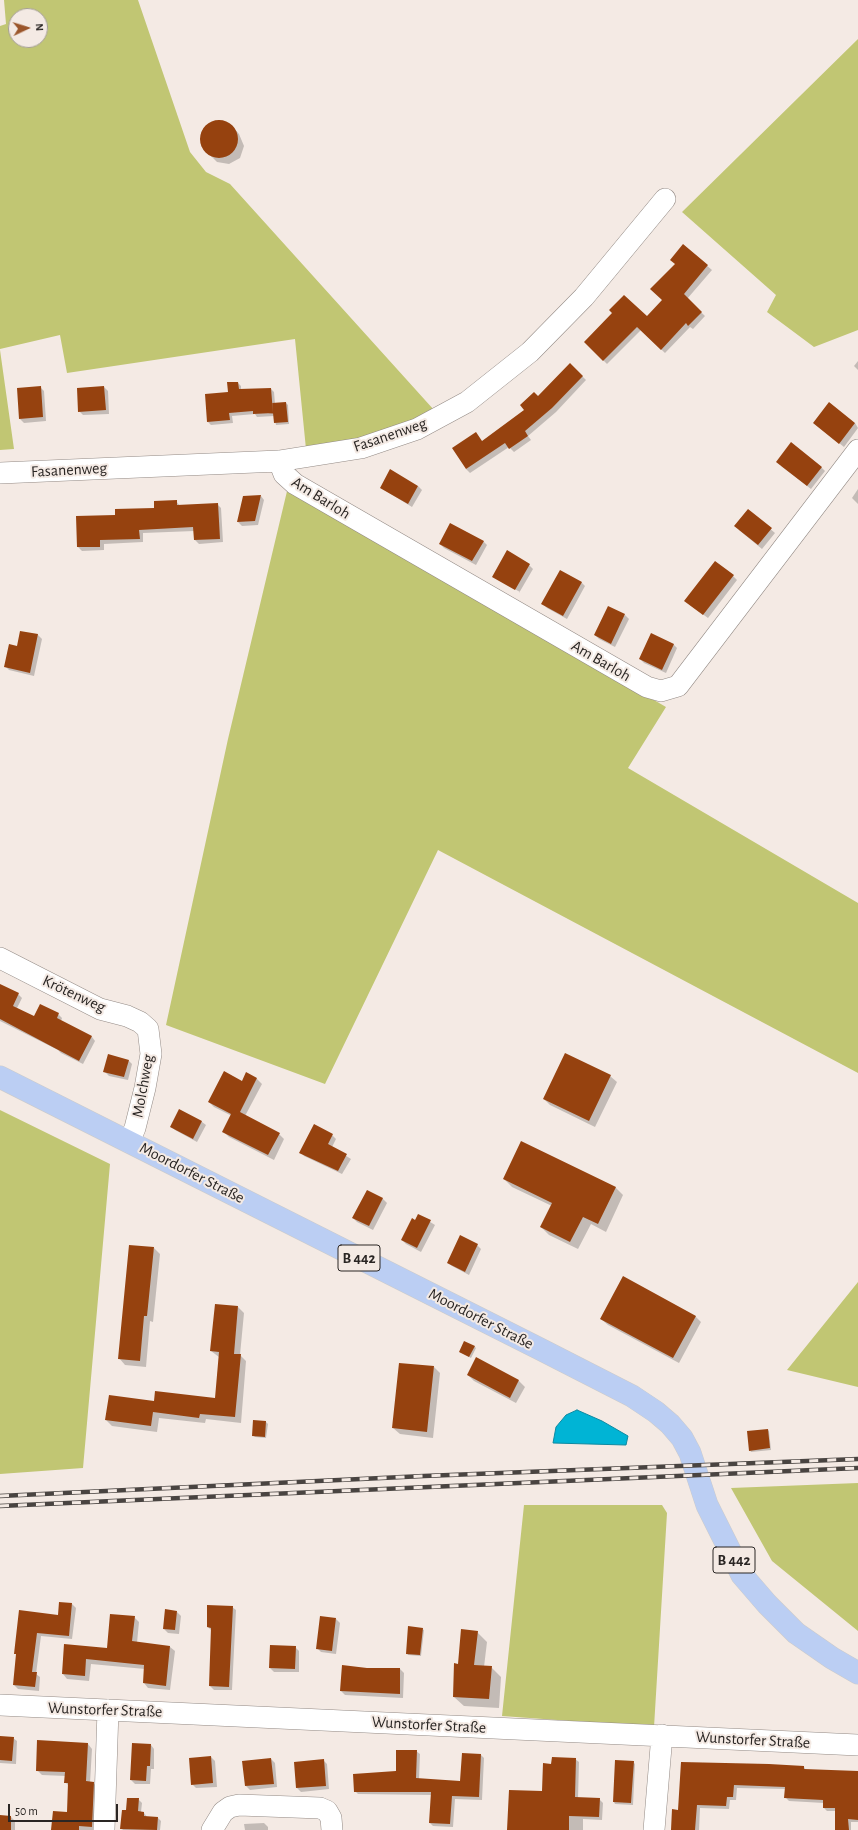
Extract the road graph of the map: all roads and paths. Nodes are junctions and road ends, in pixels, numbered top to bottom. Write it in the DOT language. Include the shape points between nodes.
graph roads {
  1 [pos="666,199"];
  2 [pos="858,450"];
  3 [pos="279,461"];
  4 [pos="0,473"];
  5 [pos="0,958"];
  6 [pos="148,1029"];
  7 [pos="0,1077"];
  8 [pos="129,1142"];
  9 [pos="858,1673"];
  10 [pos="0,1705"];
  11 [pos="108,1710"];
  12 [pos="662,1736"];
  13 [pos="858,1745"];
  14 [pos="104,1830"];
  15 [pos="212,1830"];
  16 [pos="332,1830"];
  17 [pos="654,1830"];
  1 -- 3 [label="street, Fasanenweg" via="584,298 530,352 466,402 417,429 361,448"];
  2 -- 3 [label="street, Am Barloh" via="678,686 661,691 647,687 295,484 284,474"];
  3 -- 4 [label="street, Fasanenweg"];
  5 -- 6 [label="street, Krötenweg" via="100,1009 140,1022"];
  6 -- 8 [label="street, Molchweg" via="151,1054 145,1088"];
  7 -- 8 [label="main road, Moordorfer Straße / B 442"];
  8 -- 9 [label="main road, Moordorfer Straße / B 442" via="566,1362 632,1396 656,1412 682,1438 707,1504 742,1575 796,1633"];
  10 -- 11 [label="street, Wunstorfer Straße"];
  11 -- 12 [label="street, Wunstorfer Straße"];
  11 -- 14 [label="street"];
  12 -- 13 [label="street, Wunstorfer Straße"];
  12 -- 17 [label="street"];
  15 -- 16 [label="street" via="223,1812 239,1805 320,1808 327,1811 331,1818"];
}
